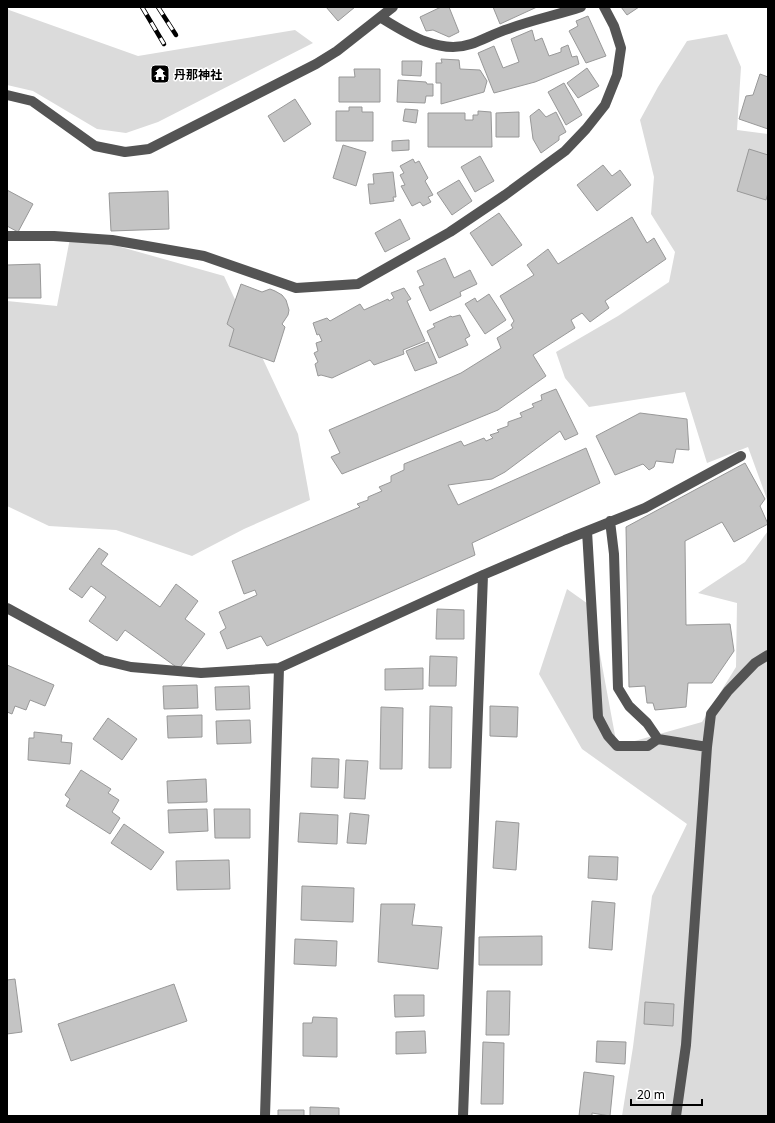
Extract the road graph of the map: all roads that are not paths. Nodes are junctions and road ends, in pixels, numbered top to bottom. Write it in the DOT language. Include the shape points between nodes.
graph roads {
  1 [pos="393,7"];
  2 [pos="581,7"];
  3 [pos="604,7"];
  4 [pos="380,17"];
  5 [pos="7,95"];
  6 [pos="7,236"];
  7 [pos="741,456"];
  8 [pos="610,521"];
  9 [pos="587,531"];
  10 [pos="483,575"];
  11 [pos="7,608"];
  12 [pos="768,655"];
  13 [pos="279,668"];
  14 [pos="658,739"];
  15 [pos="707,747"];
  16 [pos="265,1116"];
  17 [pos="463,1116"];
  18 [pos="676,1116"];
  1 -- 4 [label="street"];
  2 -- 4 [label="street" via="507,29 470,45 453,47 433,44 404,32"];
  3 -- 6 [label="street" via="621,48 617,75 604,105 586,130 565,151 505,195 450,232 358,284 296,288 204,256 112,240"];
  4 -- 5 [label="street" via="316,64 149,149 125,152 95,146 32,101"];
  7 -- 8 [label="street" via="645,508"];
  8 -- 9 [label="street"];
  8 -- 14 [label="street" via="614,554 618,688 629,706"];
  9 -- 10 [label="street"];
  9 -- 14 [label="street" via="598,717 608,736 617,746 648,746"];
  10 -- 13 [label="street"];
  10 -- 17 [label="street"];
  11 -- 13 [label="street" via="102,660 131,667 201,673"];
  12 -- 15 [label="street" via="755,663 728,691 711,714"];
  13 -- 16 [label="street"];
  14 -- 15 [label="street"];
  15 -- 18 [label="street" via="686,1045"];
}
